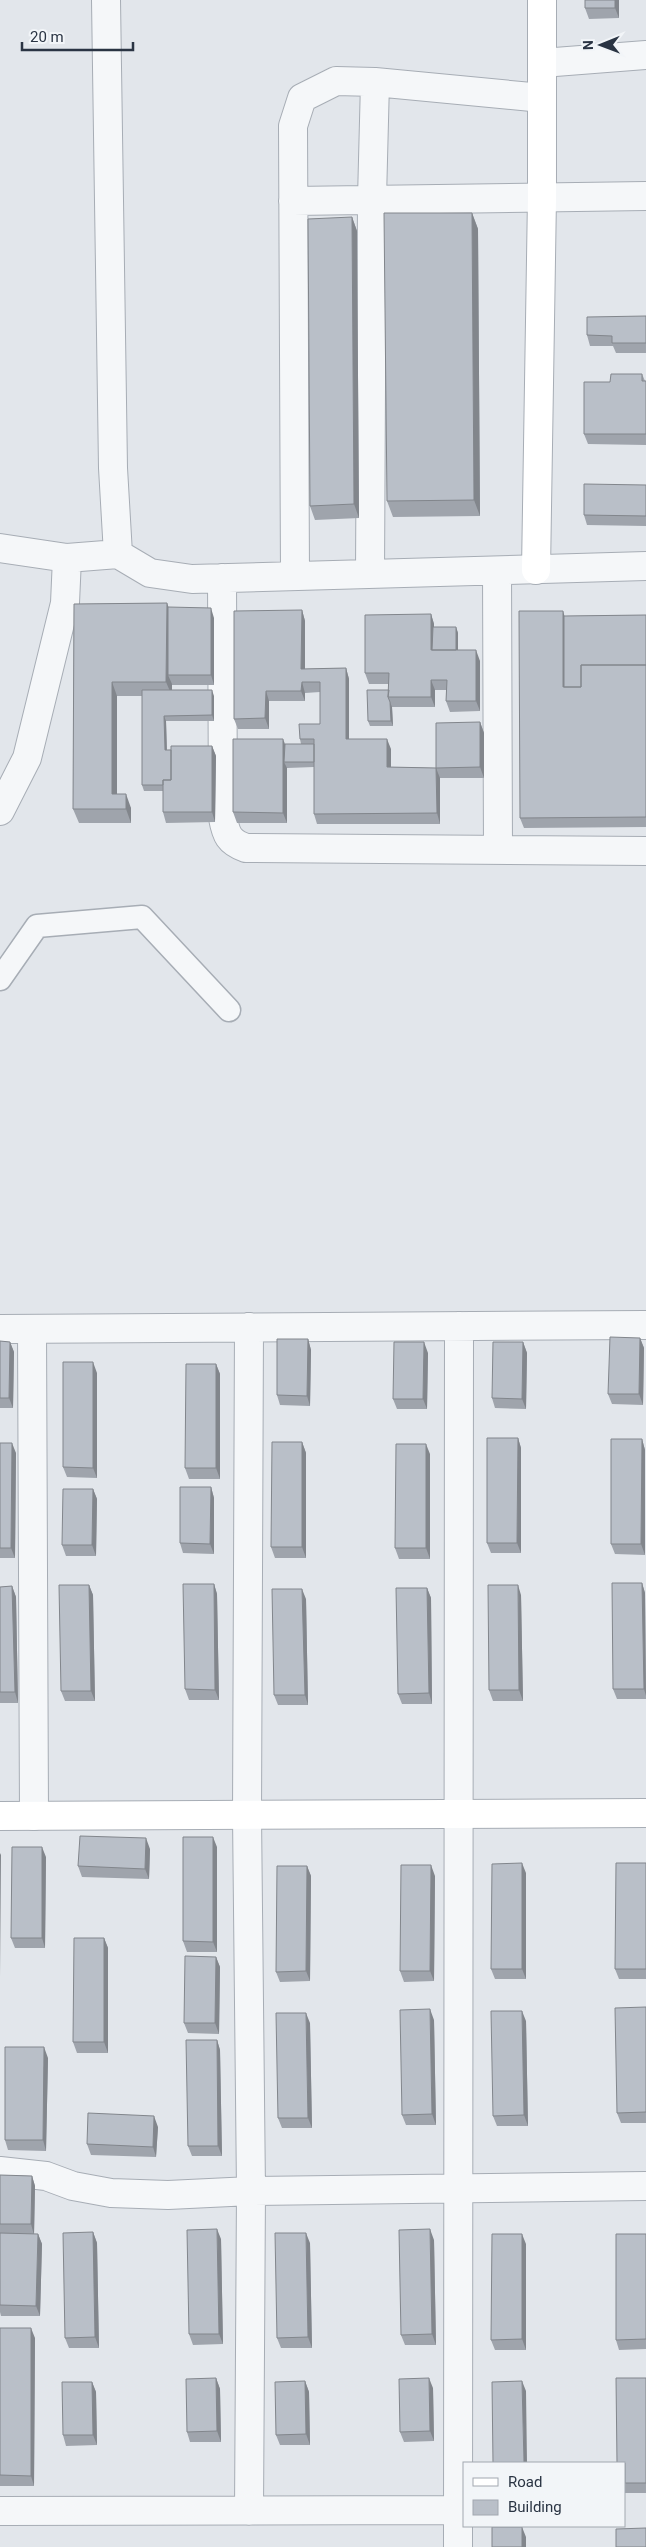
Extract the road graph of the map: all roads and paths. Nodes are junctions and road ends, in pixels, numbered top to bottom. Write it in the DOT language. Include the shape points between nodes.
graph roads {
  1 [pos="106,0"];
  2 [pos="542,0"];
  3 [pos="646,54"];
  4 [pos="542,63"];
  5 [pos="375,82"];
  6 [pos="542,98"];
  7 [pos="646,196"];
  8 [pos="542,197"];
  9 [pos="372,199"];
  10 [pos="293,200"];
  11 [pos="0,548"];
  12 [pos="118,554"];
  13 [pos="66,558"];
  14 [pos="646,566"];
  15 [pos="536,570"];
  16 [pos="497,571"];
  17 [pos="370,574"];
  18 [pos="295,576"];
  19 [pos="222,578"];
  20 [pos="0,811"];
  21 [pos="498,850"];
  22 [pos="646,851"];
  23 [pos="0,979"];
  24 [pos="229,1010"];
  25 [pos="646,1325"];
  26 [pos="459,1326"];
  27 [pos="250,1327"];
  28 [pos="0,1329"];
  29 [pos="32,1329"];
  30 [pos="646,1813"];
  31 [pos="459,1814"];
  32 [pos="247,1815"];
  33 [pos="0,1816"];
  34 [pos="34,1816"];
  35 [pos="0,2171"];
  36 [pos="646,2186"];
  37 [pos="459,2187"];
  38 [pos="251,2191"];
  39 [pos="458,2510"];
  40 [pos="0,2511"];
  41 [pos="249,2511"];
  42 [pos="458,2547"];
  1 -- 12 [label="street" via="113,458"];
  2 -- 4 [label="street"];
  3 -- 4 [label="street"];
  4 -- 6 [label="street"];
  5 -- 6 [label="street"];
  5 -- 9 [label="street"];
  5 -- 10 [label="street" via="336,81 302,98 293,126"];
  6 -- 8 [label="street"];
  7 -- 8 [label="street"];
  8 -- 9 [label="street"];
  8 -- 15 [label="street"];
  9 -- 10 [label="street"];
  9 -- 17 [label="street"];
  10 -- 18 [label="street"];
  11 -- 13 [label="street"];
  12 -- 13 [label="street"];
  12 -- 19 [label="street" via="150,573 192,579"];
  13 -- 20 [label="street" via="65,603 27,758"];
  14 -- 15 [label="street"];
  15 -- 16 [label="street"];
  16 -- 17 [label="street"];
  16 -- 21 [label="street"];
  17 -- 18 [label="street"];
  18 -- 19 [label="street"];
  19 -- 21 [label="street" via="223,818 229,839 246,848"];
  21 -- 22 [label="street"];
  23 -- 24 [label="lane" via="37,926 142,917"];
  25 -- 26 [label="street"];
  26 -- 27 [label="street"];
  26 -- 31 [label="street"];
  27 -- 29 [label="street"];
  27 -- 32 [label="street"];
  28 -- 29 [label="street"];
  29 -- 34 [label="street"];
  30 -- 31 [label="street"];
  31 -- 32 [label="street"];
  31 -- 37 [label="street"];
  32 -- 34 [label="street"];
  32 -- 38 [label="street"];
  33 -- 34 [label="street"];
  35 -- 38 [label="street" via="46,2176 111,2194"];
  36 -- 37 [label="street"];
  37 -- 38 [label="street"];
  37 -- 39 [label="street"];
  38 -- 41 [label="street"];
  39 -- 41 [label="street"];
  39 -- 42 [label="street"];
  40 -- 41 [label="street"];
}
